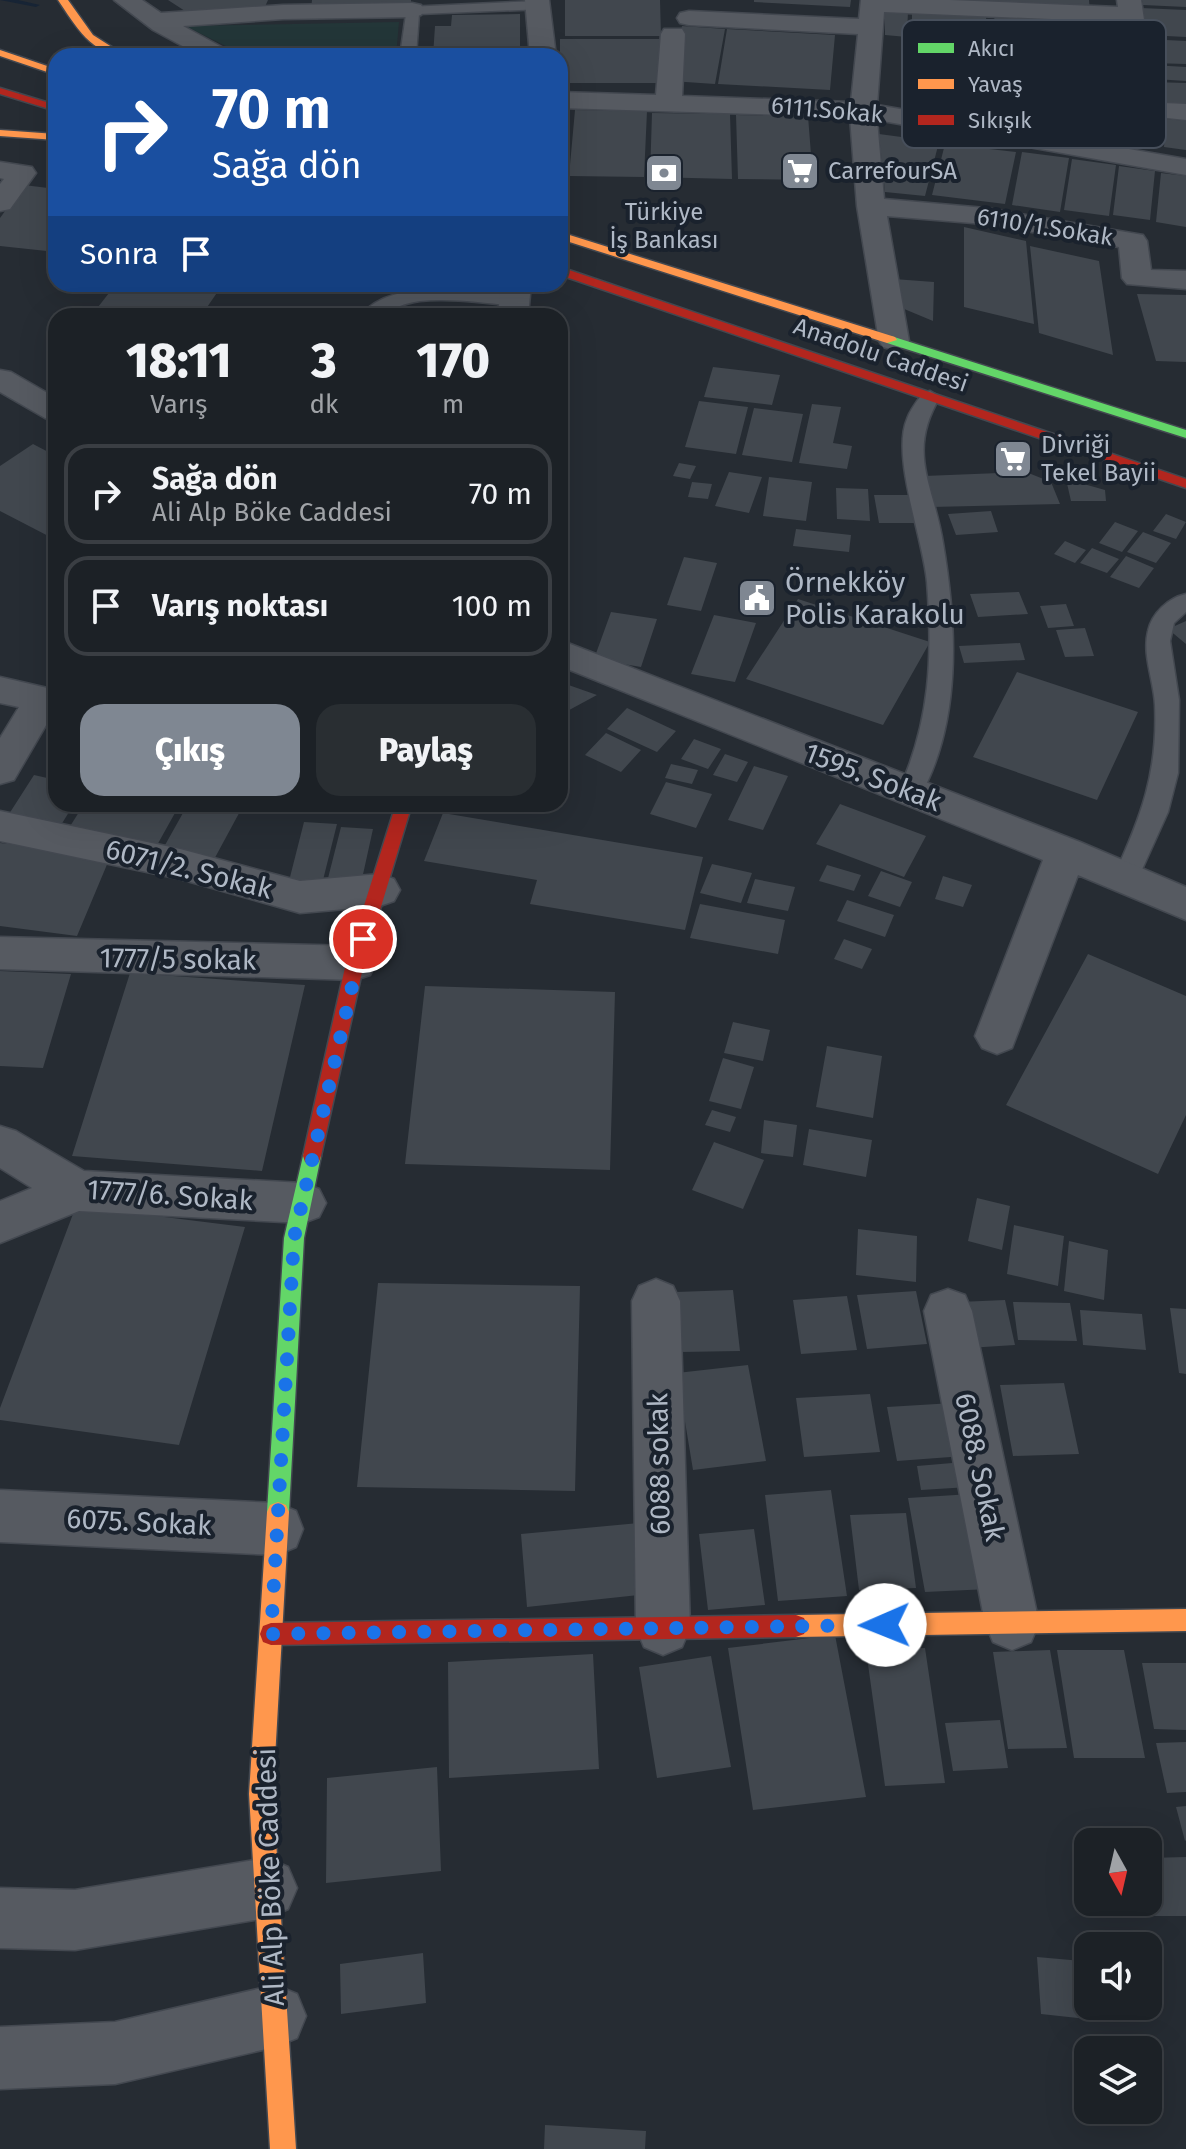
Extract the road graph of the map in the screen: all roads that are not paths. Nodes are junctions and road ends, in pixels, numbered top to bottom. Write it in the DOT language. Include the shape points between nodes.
graph roads {
  1 [pos="63,0"];
  2 [pos="126,0"];
  3 [pos="537,3"];
  4 [pos="978,4"];
  5 [pos="1130,8"];
  6 [pos="412,10"];
  7 [pos="872,10"];
  8 [pos="156,21"];
  9 [pos="108,48"];
  10 [pos="205,48"];
  11 [pos="409,48"];
  12 [pos="542,48"];
  13 [pos="0,53"];
  14 [pos="48,69"];
  15 [pos="0,91"];
  16 [pos="568,100"];
  17 [pos="669,101"];
  18 [pos="48,106"];
  19 [pos="863,110"];
  20 [pos="1166,111"];
  21 [pos="1186,112"];
  22 [pos="902,117"];
  23 [pos="0,133"];
  24 [pos="48,136"];
  25 [pos="1078,148"];
  26 [pos="1186,167"];
  27 [pos="0,170"];
  28 [pos="0,203"];
  29 [pos="871,206"];
  30 [pos="568,238"];
  31 [pos="568,274"];
  32 [pos="1186,280"];
  33 [pos="515,300"];
  34 [pos="381,308"];
  35 [pos="894,341"];
  36 [pos="0,379"];
  37 [pos="930,397"];
  38 [pos="48,406"];
  39 [pos="1186,434"];
  40 [pos="1186,484"];
  41 [pos="1186,601"];
  42 [pos="568,655"];
  43 [pos="0,690"];
  44 [pos="1177,715"];
  45 [pos="0,770"];
  46 [pos="910,792"];
  47 [pos="402,812"];
  48 [pos="0,826"];
  49 [pos="1066,853"];
  50 [pos="1126,878"];
  51 [pos="380,890"];
  52 [pos="1186,904"];
  53 [pos="0,953"];
  54 [pos="355,963"];
  55 [pos="997,1036"];
  56 [pos="0,1145"];
  57 [pos="77,1191"];
  58 [pos="303,1203"];
  59 [pos="1,1225"];
  60 [pos="656,1301"];
  61 [pos="948,1311"];
  62 [pos="0,1516"];
  63 [pos="277,1529"];
  64 [pos="1186,1620"];
  65 [pos="1012,1623"];
  66 [pos="663,1628"];
  67 [pos="271,1634"];
  68 [pos="267,1888"];
  69 [pos="0,1918"];
  70 [pos="275,2016"];
  71 [pos="0,2058"];
  72 [pos="283,2149"];
  1 -- 9 [label="main road" via="89,37"];
  2 -- 8 [label="street"];
  3 -- 6 [label="lane"];
  3 -- 12 [label="street"];
  4 -- 5 [label="street"];
  4 -- 7 [label="street"];
  6 -- 8 [label="street"];
  6 -- 11 [label="lane"];
  7 -- 17 [label="street" via="681,26"];
  7 -- 19 [label="street"];
  8 -- 10 [label="street"];
  13 -- 14 [label="main road"];
  15 -- 18 [label="main road"];
  16 -- 17 [label="street, 6111.Sokak"];
  17 -- 19 [label="street, 6111.Sokak"];
  19 -- 22 [label="street, 6111.Sokak"];
  19 -- 29 [label="street"];
  20 -- 21 [label="street"];
  23 -- 24 [label="main road"];
  25 -- 26 [label="street, 6111.Sokak"];
  27 -- 28 [label="street" via="22,173"];
  29 -- 32 [label="street, 6110/1.Sokak" via="985,216 1133,241 1137,278"];
  29 -- 35 [label="street"];
  30 -- 35 [label="main road, Anadolu Caddesi"];
  31 -- 37 [label="main road, Anadolu Caddesi"];
  33 -- 34 [label="lane" via="416,296"];
  35 -- 39 [label="main road, Anadolu Caddesi"];
  36 -- 38 [label="street"];
  37 -- 40 [label="main road, Anadolu Caddesi"];
  37 -- 46 [label="lane" via="916,420 911,452 936,568 941,686 925,759"];
  41 -- 44 [label="lane" via="1172,610 1159,630"];
  42 -- 46 [label="street, 1595. Sokak"];
  43 -- 45 [label="street" via="43,699"];
  44 -- 50 [label="lane" via="1164,789"];
  46 -- 49 [label="street, 1595. Sokak"];
  47 -- 51 [label="main road, Ali Alp Böke Caddesi"];
  48 -- 51 [label="street, 6071/2. Sokak" via="180,864 300,897"];
  49 -- 50 [label="street, 1595. Sokak"];
  49 -- 55 [label="street"];
  50 -- 52 [label="street, 1595. Sokak"];
  51 -- 54 [label="main road, Ali Alp Böke Caddesi"];
  53 -- 54 [label="street, 1777/5 sokak"];
  54 -- 58 [label="main road, Ali Alp Böke Caddesi"];
  56 -- 57 [label="street, 1777/6. Sokak"];
  57 -- 58 [label="street, 1777/6. Sokak"];
  57 -- 59 [label="street"];
  58 -- 63 [label="main road, Ali Alp Böke Caddesi" via="294,1238"];
  60 -- 66 [label="street, 6088 sokak"];
  61 -- 65 [label="street, 6088. Sokak"];
  62 -- 63 [label="street, 6075. Sokak"];
  63 -- 67 [label="main road, Ali Alp Böke Caddesi"];
  64 -- 65 [label="main road"];
  65 -- 66 [label="main road"];
  66 -- 67 [label="main road"];
  67 -- 68 [label="main road, Ali Alp Böke Caddesi" via="261,1794"];
  68 -- 69 [label="street" via="75,1920"];
  68 -- 70 [label="main road, Ali Alp Böke Caddesi"];
  70 -- 71 [label="street" via="115,2053"];
  70 -- 72 [label="main road, Ali Alp Böke Caddesi"];
}
